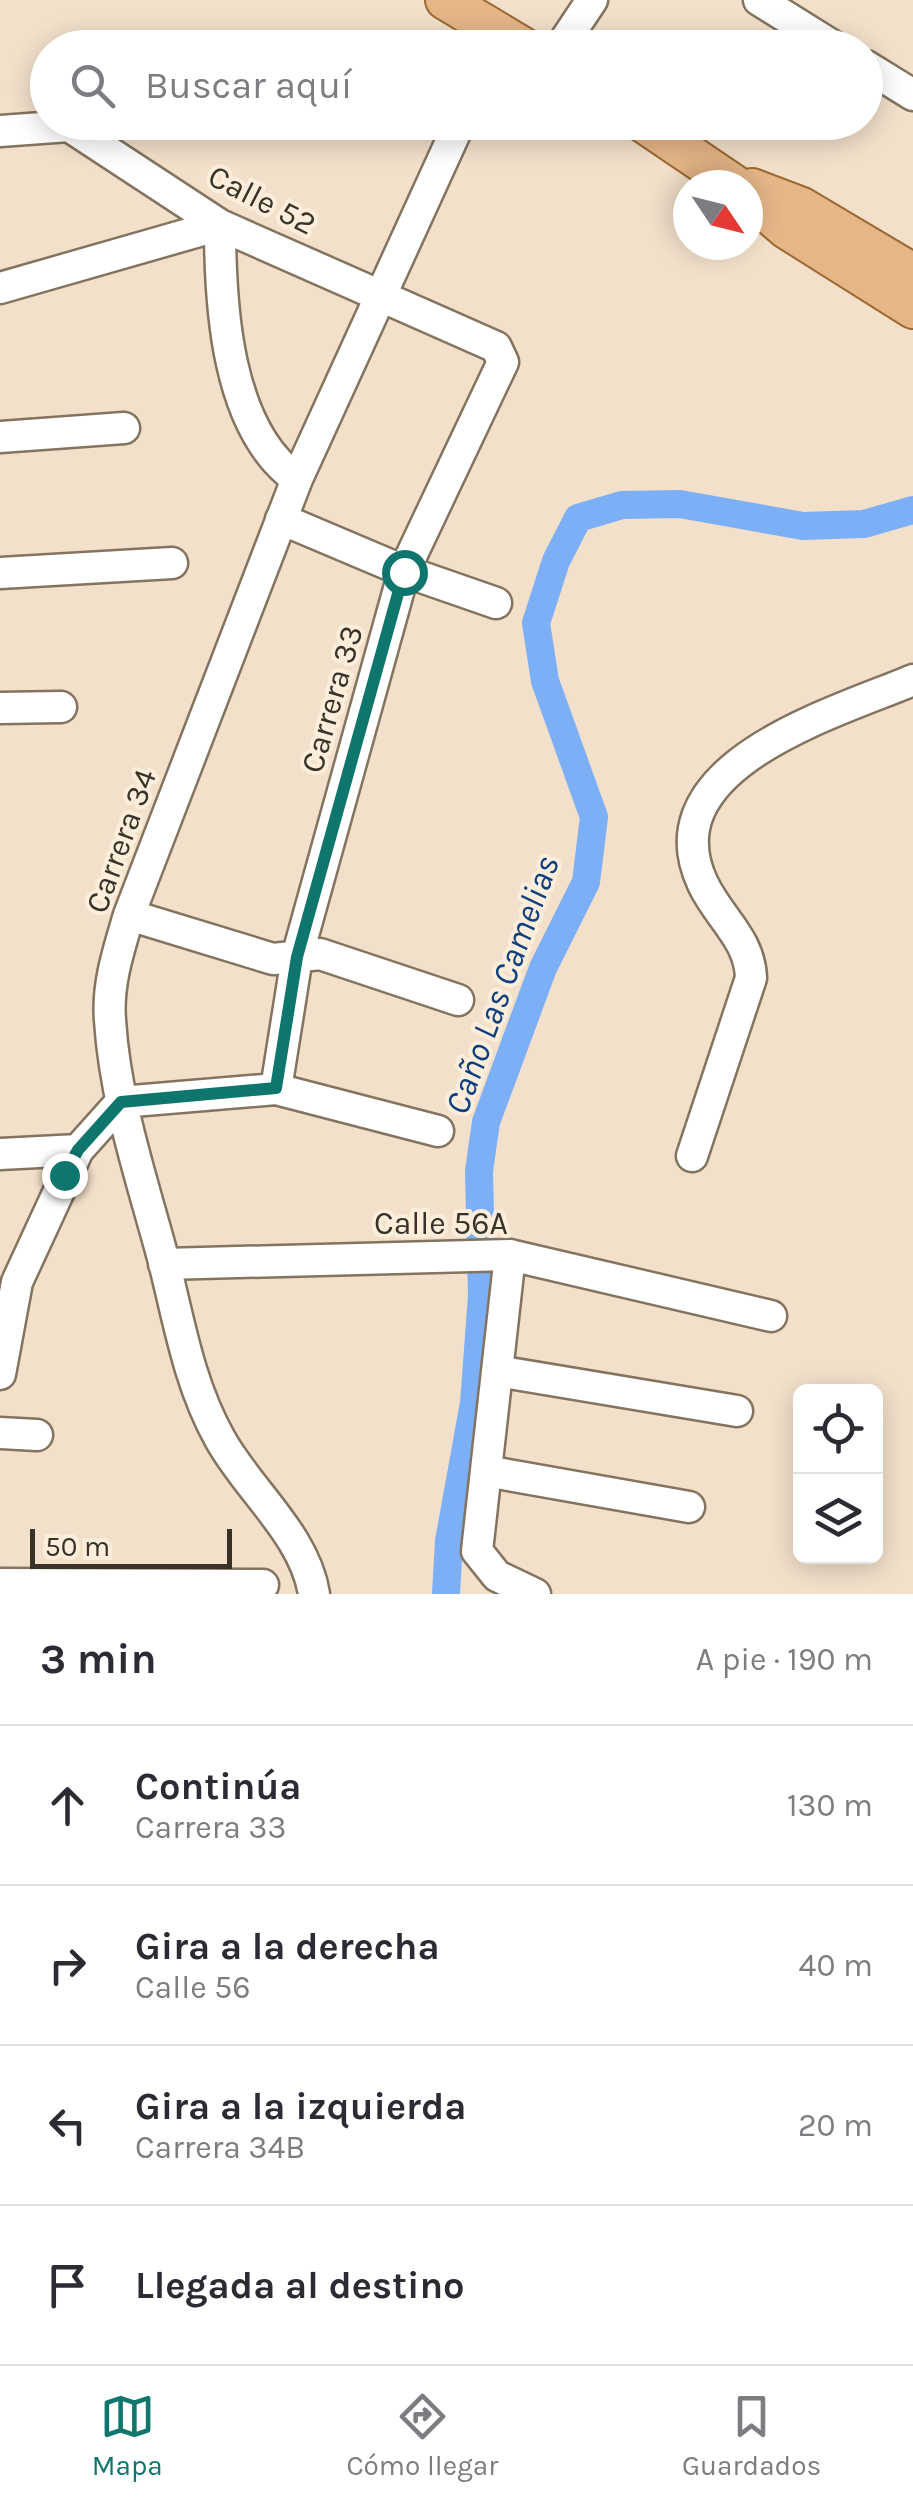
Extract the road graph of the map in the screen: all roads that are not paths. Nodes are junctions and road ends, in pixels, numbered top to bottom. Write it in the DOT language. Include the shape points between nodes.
graph roads {
  1 [pos="445,0"];
  2 [pos="592,0"];
  3 [pos="759,0"];
  4 [pos="489,30"];
  5 [pos="572,30"];
  6 [pos="807,30"];
  7 [pos="883,77"];
  8 [pos="913,96"];
  9 [pos="30,129"];
  10 [pos="0,131"];
  11 [pos="90,140"];
  12 [pos="451,140"];
  13 [pos="670,140"];
  14 [pos="716,170"];
  15 [pos="763,194"];
  16 [pos="763,208"];
  17 [pos="220,225"];
  18 [pos="913,272"];
  19 [pos="0,288"];
  20 [pos="378,293"];
  21 [pos="913,309"];
  22 [pos="496,346"];
  23 [pos="124,428"];
  24 [pos="0,437"];
  25 [pos="297,479"];
  26 [pos="281,520"];
  27 [pos="172,562"];
  28 [pos="404,572"];
  29 [pos="0,573"];
  30 [pos="496,603"];
  31 [pos="913,680"];
  32 [pos="60,706"];
  33 [pos="0,708"];
  34 [pos="129,915"];
  35 [pos="297,957"];
  36 [pos="458,1000"];
  37 [pos="276,1088"];
  38 [pos="121,1102"];
  39 [pos="438,1131"];
  40 [pos="78,1150"];
  41 [pos="0,1154"];
  42 [pos="692,1156"];
  43 [pos="502,1255"];
  44 [pos="164,1264"];
  45 [pos="8,1282"];
  46 [pos="772,1316"];
  47 [pos="497,1371"];
  48 [pos="0,1374"];
  49 [pos="737,1411"];
  50 [pos="0,1434"];
  51 [pos="37,1436"];
  52 [pos="486,1471"];
  53 [pos="689,1507"];
  54 [pos="0,1584"];
  55 [pos="264,1584"];
  56 [pos="314,1594"];
  57 [pos="535,1594"];
  1 -- 4 [label="main road"];
  2 -- 5 [label="street"];
  3 -- 6 [label="street"];
  7 -- 8 [label="street"];
  9 -- 10 [label="street, Calle 52"];
  11 -- 17 [label="street, Calle 52"];
  12 -- 20 [label="street, Carrera 34"];
  13 -- 14 [label="main road"];
  15 -- 18 [label="main road" via="802,207"];
  16 -- 21 [label="main road" via="786,230"];
  17 -- 19 [label="street"];
  17 -- 20 [label="street, Calle 52"];
  17 -- 25 [label="street" via="224,325 238,381 268,453"];
  20 -- 22 [label="street, Calle 52"];
  20 -- 25 [label="street, Carrera 34"];
  22 -- 28 [label="street, Carrera 33" via="503,362"];
  23 -- 24 [label="street"];
  25 -- 26 [label="street, Carrera 34"];
  26 -- 28 [label="street"];
  26 -- 34 [label="street, Carrera 34"];
  27 -- 29 [label="street"];
  28 -- 30 [label="street"];
  28 -- 35 [label="street, Carrera 33"];
  31 -- 42 [label="street" via="778,737 734,764 704,802 690,846 703,885 750,956 751,978"];
  32 -- 33 [label="street"];
  34 -- 35 [label="street" via="273,959"];
  34 -- 38 [label="street, Carrera 34" via="112,973 110,1017"];
  35 -- 36 [label="street" via="320,954"];
  35 -- 37 [label="street, Carrera 33"];
  37 -- 38 [label="street"];
  37 -- 39 [label="street"];
  38 -- 40 [label="street"];
  38 -- 44 [label="street, Carrera 34"];
  40 -- 41 [label="street"];
  40 -- 45 [label="street"];
  43 -- 44 [label="street, Calle 56A"];
  43 -- 46 [label="street, Calle 56A"];
  43 -- 47 [label="street"];
  44 -- 56 [label="street, Carrera 34" via="199,1398 250,1488 296,1546"];
  45 -- 48 [label="street"];
  47 -- 49 [label="street"];
  47 -- 52 [label="street"];
  50 -- 51 [label="street"];
  52 -- 53 [label="street"];
  52 -- 57 [label="street" via="477,1551 497,1576"];
  54 -- 55 [label="street"];
}
